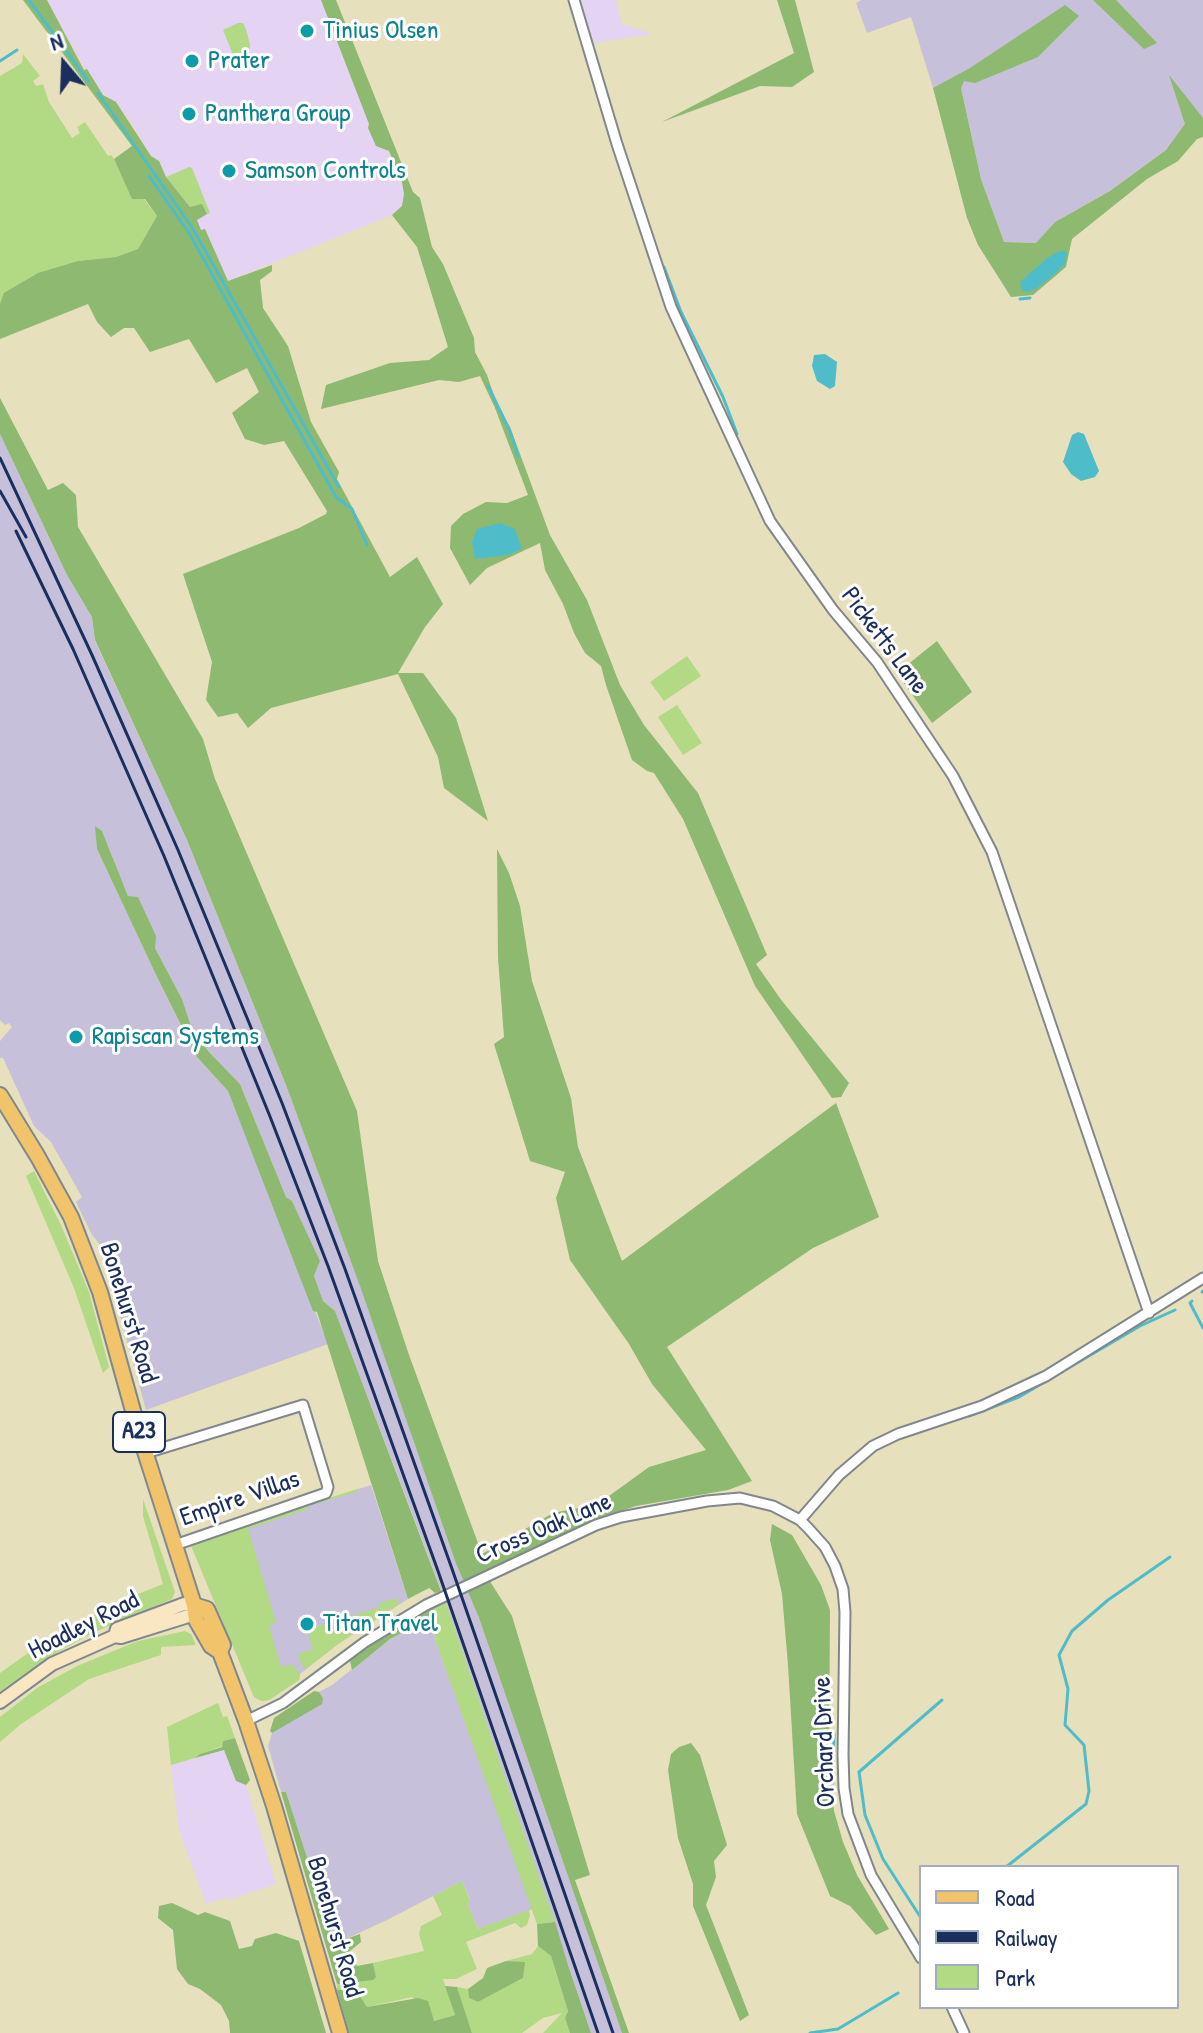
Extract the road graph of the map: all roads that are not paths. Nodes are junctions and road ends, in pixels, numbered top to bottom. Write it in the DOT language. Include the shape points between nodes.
graph roads {
  1 [pos="574,0"];
  2 [pos="0,1095"];
  3 [pos="1203,1278"];
  4 [pos="1149,1313"];
  5 [pos="146,1453"];
  6 [pos="800,1520"];
  7 [pos="175,1545"];
  8 [pos="194,1605"];
  9 [pos="0,1702"];
  10 [pos="246,1721"];
  11 [pos="919,1955"];
  12 [pos="953,2009"];
  13 [pos="340,2033"];
  14 [pos="964,2033"];
  1 -- 4 [label="street, Picketts Lane" via="671,307 770,521 877,662 953,776 992,852"];
  2 -- 5 [label="main road, Bonehurst Road / A23" via="77,1231"];
  3 -- 4 [label="street"];
  4 -- 6 [label="street" via="1015,1392 873,1446"];
  5 -- 7 [label="main road, Bonehurst Road / A23"];
  5 -- 7 [label="street, Empire Villas" via="303,1405 326,1493"];
  6 -- 10 [label="street, Cross Oak Lane" via="740,1498 596,1525 406,1616 283,1703"];
  6 -- 11 [label="street, Orchard Drive" via="825,1547 843,1589 848,1814 871,1875"];
  7 -- 8 [label="main road, Bonehurst Road / A23"];
  8 -- 9 [label="street, Hoadley Road" via="117,1629 115,1636 52,1664"];
  8 -- 10 [label="main road, Bonehurst Road / A23" via="200,1627 220,1652"];
  10 -- 13 [label="main road, Bonehurst Road / A23"];
  12 -- 14 [label="street"];
}
